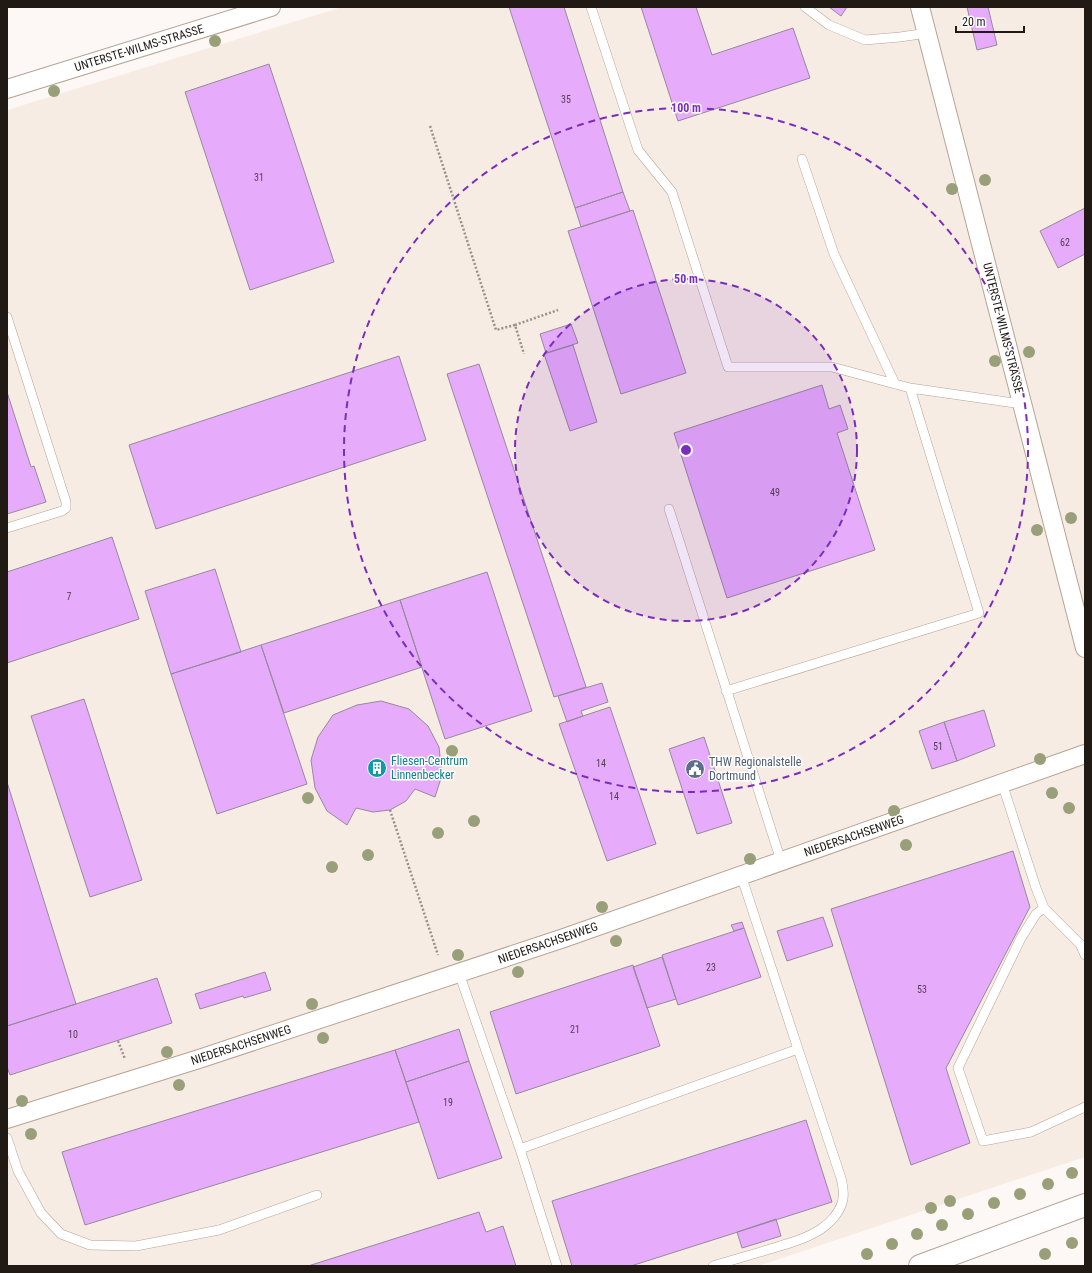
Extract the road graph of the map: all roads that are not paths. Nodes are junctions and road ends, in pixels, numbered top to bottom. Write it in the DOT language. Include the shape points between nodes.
graph roads {
  1 [pos="271,7"];
  2 [pos="591,7"];
  3 [pos="805,7"];
  4 [pos="920,7"];
  5 [pos="927,33"];
  6 [pos="7,89"];
  7 [pos="802,160"];
  8 [pos="7,317"];
  9 [pos="895,384"];
  10 [pos="910,388"];
  11 [pos="1022,404"];
  12 [pos="669,509"];
  13 [pos="7,528"];
  14 [pos="1085,648"];
  15 [pos="726,691"];
  16 [pos="1085,754"];
  17 [pos="1002,783"];
  18 [pos="781,861"];
  19 [pos="741,875"];
  20 [pos="1044,908"];
  21 [pos="1082,941"];
  22 [pos="1085,955"];
  23 [pos="459,973"];
  24 [pos="798,1049"];
  25 [pos="1085,1107"];
  26 [pos="7,1119"];
  27 [pos="7,1138"];
  28 [pos="520,1149"];
  29 [pos="318,1195"];
  30 [pos="1085,1205"];
  31 [pos="556,1266"];
  32 [pos="713,1266"];
  33 [pos="920,1266"];
  1 -- 6 [label="street, UNTERSTE-WILMS-STRASSE"];
  2 -- 9 [label="lane" via="638,150 672,192 728,367 832,367"];
  3 -- 5 [label="lane" via="829,25 865,40"];
  4 -- 5 [label="street, UNTERSTE-WILMS-STRASSE"];
  5 -- 11 [label="street, UNTERSTE-WILMS-STRASSE"];
  7 -- 9 [label="lane" via="834,254"];
  8 -- 13 [label="lane" via="66,502 66,508 62,511"];
  9 -- 10 [label="lane"];
  10 -- 11 [label="lane"];
  10 -- 15 [label="lane" via="979,613"];
  11 -- 14 [label="street, UNTERSTE-WILMS-STRASSE"];
  12 -- 15 [label="lane"];
  15 -- 18 [label="lane"];
  16 -- 17 [label="street, NIEDERSACHSENWEG"];
  17 -- 18 [label="street, NIEDERSACHSENWEG"];
  17 -- 20 [label="lane"];
  18 -- 19 [label="street, NIEDERSACHSENWEG"];
  19 -- 23 [label="street, NIEDERSACHSENWEG"];
  19 -- 24 [label="lane"];
  20 -- 21 [label="lane"];
  20 -- 25 [label="lane" via="1036,914 1021,938 958,1068 983,1141 1031,1132"];
  21 -- 22 [label="lane"];
  23 -- 26 [label="street, NIEDERSACHSENWEG"];
  23 -- 28 [label="lane"];
  24 -- 28 [label="lane"];
  24 -- 32 [label="lane" via="841,1178 844,1195 842,1203 832,1220 821,1229 802,1238"];
  27 -- 29 [label="lane" via="18,1171 41,1213 61,1234 90,1245 136,1246 219,1230"];
  28 -- 31 [label="lane"];
  30 -- 33 [label="main road"];
}
